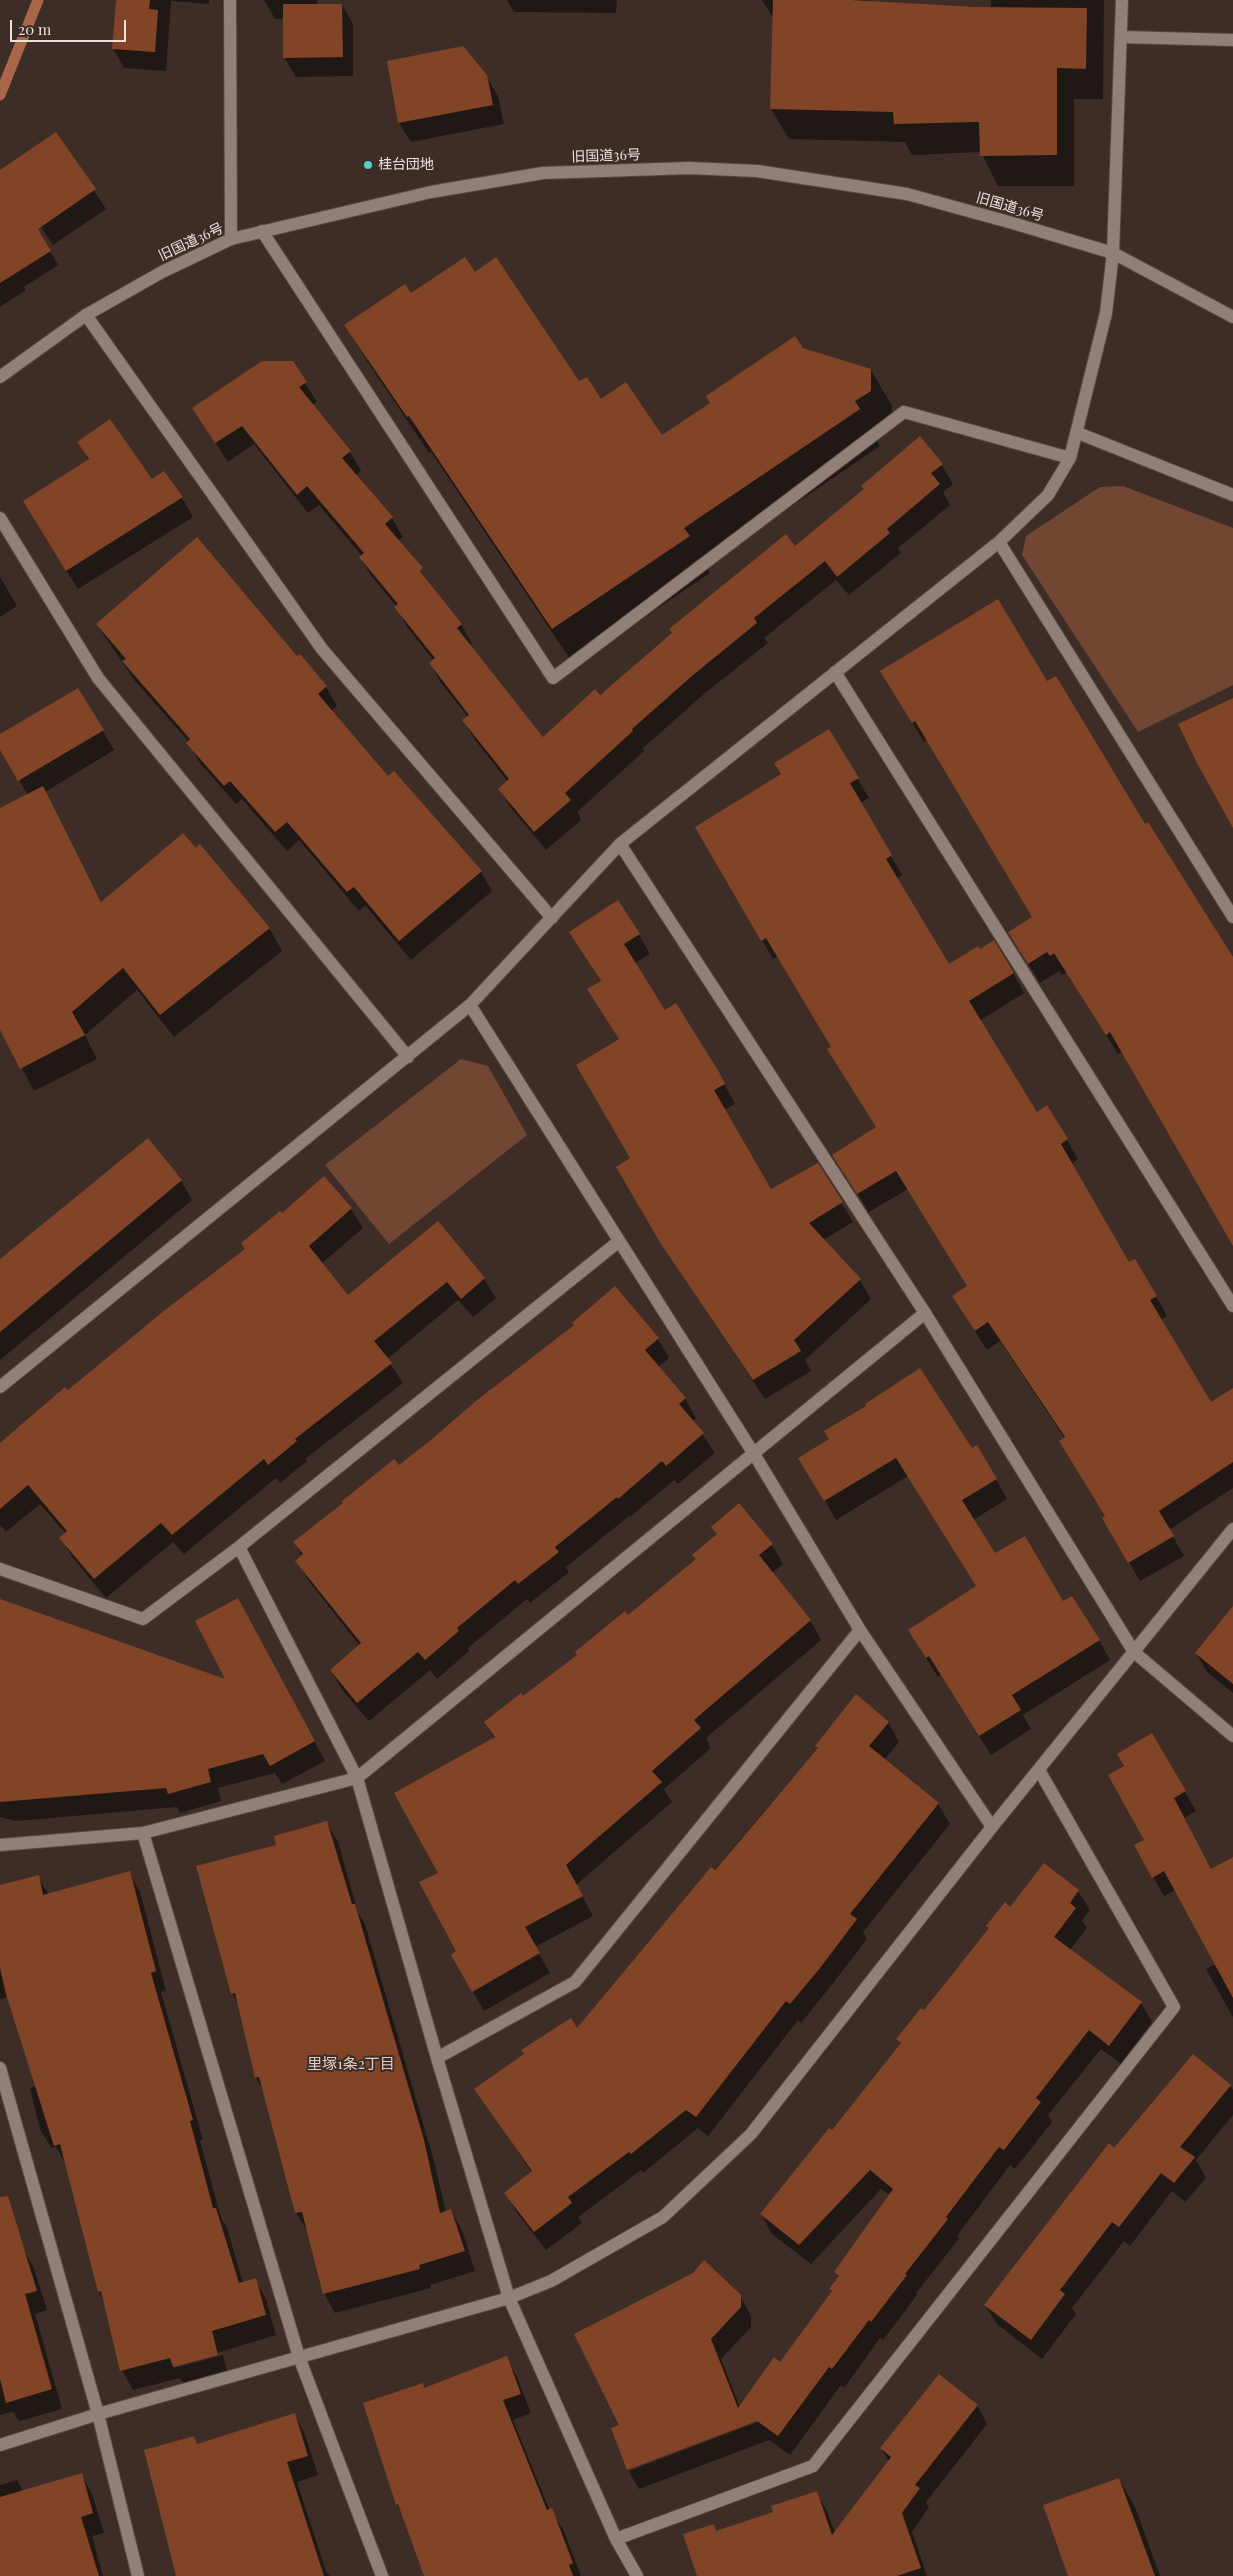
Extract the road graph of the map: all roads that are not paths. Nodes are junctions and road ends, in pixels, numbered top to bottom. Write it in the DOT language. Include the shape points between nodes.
graph roads {
  1 [pos="230,0"];
  2 [pos="1122,0"];
  3 [pos="1121,37"];
  4 [pos="1233,40"];
  5 [pos="262,231"];
  6 [pos="231,239"];
  7 [pos="1113,253"];
  8 [pos="86,315"];
  9 [pos="1233,317"];
  10 [pos="0,377"];
  11 [pos="1078,433"];
  12 [pos="1070,458"];
  13 [pos="1233,495"];
  14 [pos="0,518"];
  15 [pos="999,542"];
  16 [pos="835,672"];
  17 [pos="620,844"];
  18 [pos="1233,917"];
  19 [pos="552,918"];
  20 [pos="470,1005"];
  21 [pos="408,1057"];
  22 [pos="618,1242"];
  23 [pos="1233,1306"];
  24 [pos="925,1313"];
  25 [pos="0,1387"];
  26 [pos="754,1454"];
  27 [pos="1233,1529"];
  28 [pos="239,1547"];
  29 [pos="0,1569"];
  30 [pos="860,1630"];
  31 [pos="1134,1652"];
  32 [pos="1233,1736"];
  33 [pos="1039,1770"];
  34 [pos="357,1778"];
  35 [pos="992,1827"];
  36 [pos="144,1833"];
  37 [pos="0,1845"];
  38 [pos="437,2058"];
  39 [pos="0,2068"];
  40 [pos="509,2298"];
  41 [pos="299,2357"];
  42 [pos="98,2414"];
  43 [pos="0,2446"];
  44 [pos="616,2539"];
  45 [pos="138,2576"];
  46 [pos="382,2576"];
  47 [pos="637,2576"];
  1 -- 6 [label="street"];
  2 -- 3 [label="street"];
  3 -- 4 [label="street"];
  3 -- 7 [label="street"];
  5 -- 6 [label="street, 旧国道36号"];
  5 -- 7 [label="street, 旧国道36号" via="431,192 543,173 689,168 757,171 907,194"];
  5 -- 12 [label="street" via="553,678 904,412"];
  6 -- 8 [label="street, 旧国道36号" via="162,272"];
  7 -- 9 [label="street, 旧国道36号"];
  7 -- 11 [label="street" via="1106,313"];
  8 -- 10 [label="street, 旧国道36号"];
  8 -- 19 [label="street" via="322,648"];
  11 -- 12 [label="street"];
  11 -- 13 [label="street"];
  12 -- 15 [label="street" via="1048,495"];
  14 -- 21 [label="street" via="98,678"];
  15 -- 16 [label="street"];
  15 -- 18 [label="street"];
  16 -- 17 [label="street"];
  16 -- 23 [label="street"];
  17 -- 19 [label="street"];
  17 -- 24 [label="street"];
  19 -- 20 [label="street"];
  20 -- 21 [label="street"];
  20 -- 22 [label="street"];
  21 -- 25 [label="street"];
  22 -- 26 [label="street"];
  22 -- 28 [label="street"];
  24 -- 26 [label="street"];
  24 -- 31 [label="street"];
  26 -- 30 [label="street"];
  26 -- 34 [label="street"];
  27 -- 31 [label="street"];
  28 -- 29 [label="street" via="143,1619"];
  28 -- 34 [label="street"];
  30 -- 35 [label="street"];
  30 -- 38 [label="street" via="575,1982"];
  31 -- 32 [label="street"];
  31 -- 33 [label="street"];
  33 -- 35 [label="street"];
  33 -- 44 [label="street" via="1174,2007 814,2466"];
  34 -- 36 [label="street"];
  34 -- 38 [label="street"];
  35 -- 40 [label="street" via="751,2134 663,2217 551,2281"];
  36 -- 37 [label="street"];
  36 -- 41 [label="street"];
  38 -- 40 [label="street"];
  39 -- 42 [label="street"];
  40 -- 41 [label="street"];
  40 -- 44 [label="street"];
  41 -- 42 [label="street"];
  41 -- 46 [label="street"];
  42 -- 43 [label="street"];
  42 -- 45 [label="street"];
  44 -- 47 [label="street"];
}
